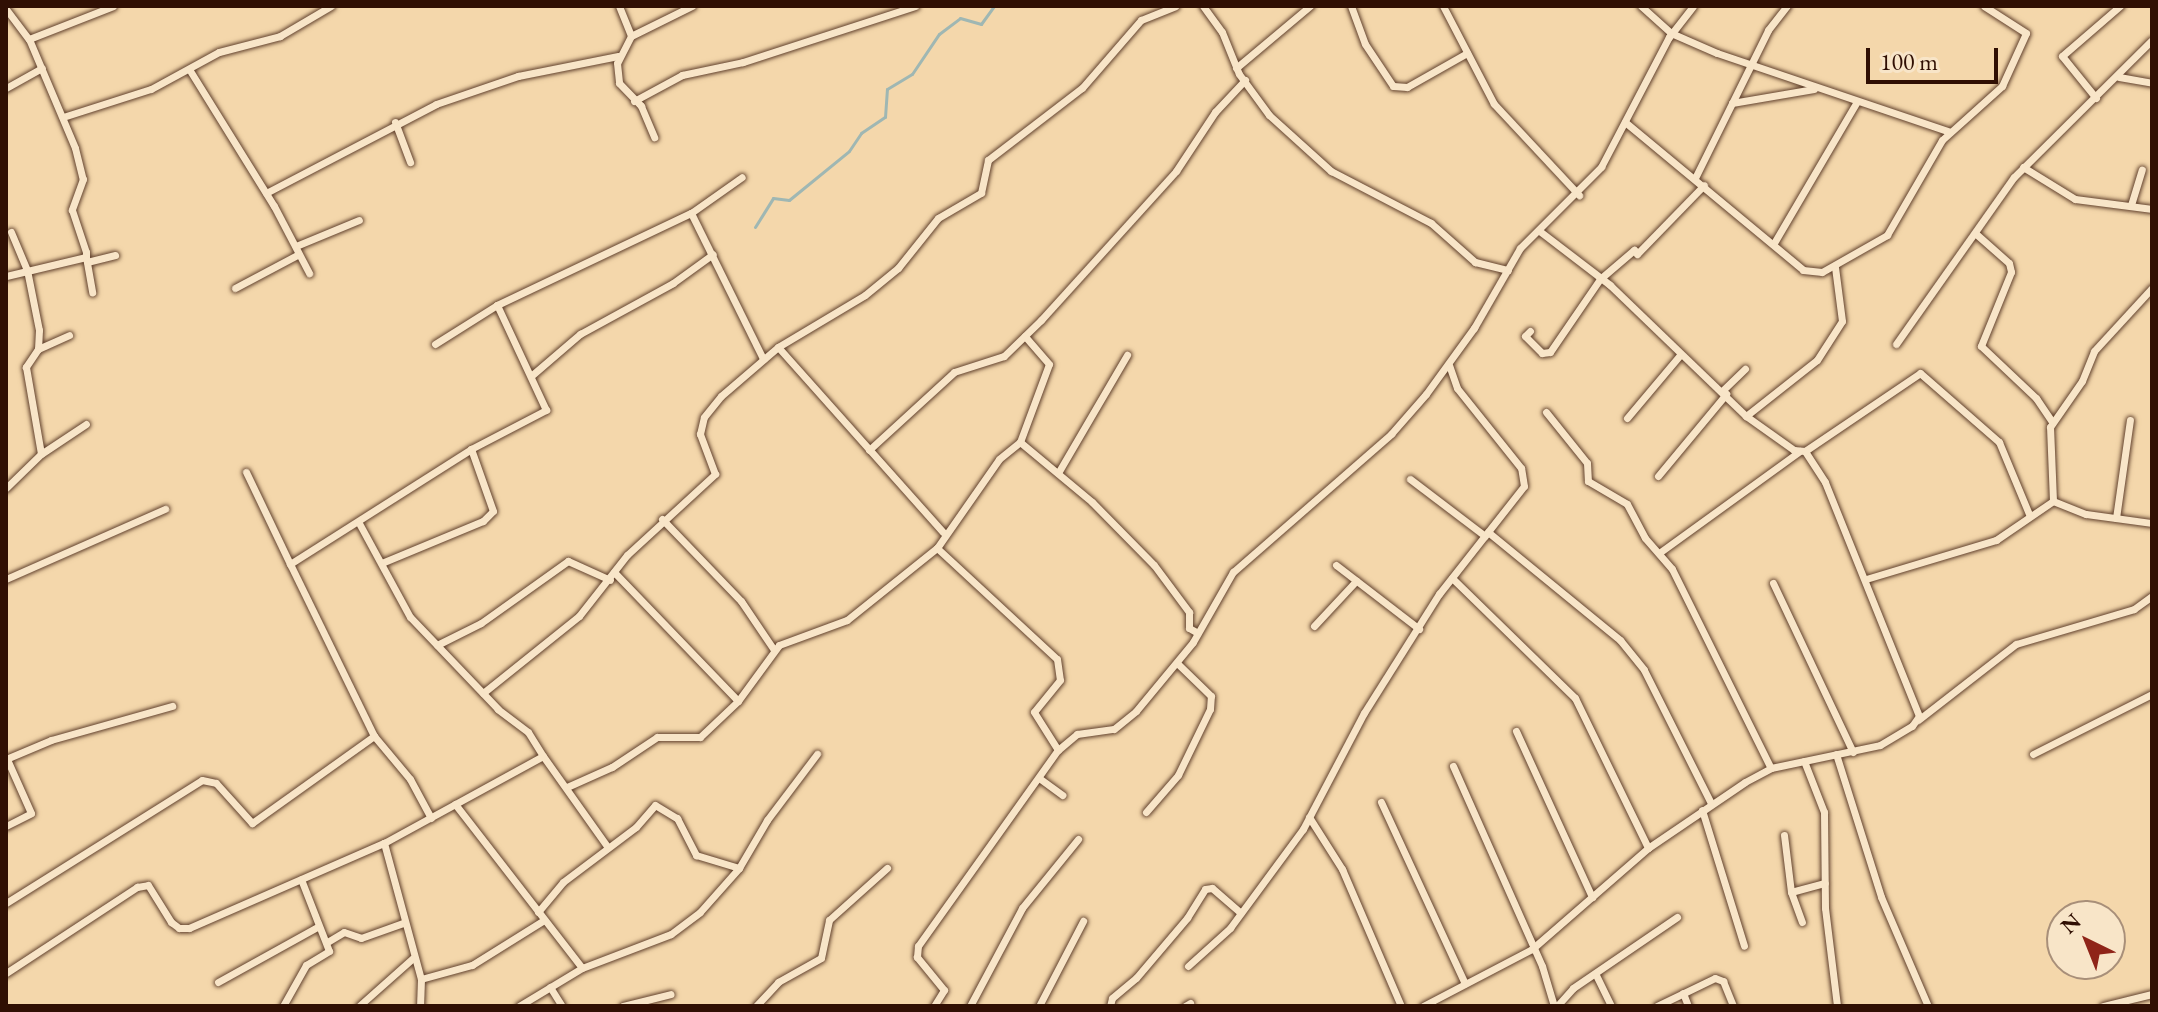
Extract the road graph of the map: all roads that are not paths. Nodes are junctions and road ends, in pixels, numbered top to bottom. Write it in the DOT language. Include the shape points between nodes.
graph roads {
  1 [pos="113,6"];
  2 [pos="331,6"];
  3 [pos="619,6"];
  4 [pos="692,6"];
  5 [pos="915,6"];
  6 [pos="1175,6"];
  7 [pos="1203,6"];
  8 [pos="1310,6"];
  9 [pos="1351,6"];
  10 [pos="1641,6"];
  11 [pos="1693,6"];
  12 [pos="1787,6"];
  13 [pos="1984,6"];
  14 [pos="2120,6"];
  15 [pos="1445,7"];
  16 [pos="6,9"];
  17 [pos="1671,33"];
  18 [pos="631,36"];
  19 [pos="29,39"];
  20 [pos="2152,40"];
  21 [pos="1467,53"];
  22 [pos="618,56"];
  23 [pos="1752,62"];
  24 [pos="42,68"];
  25 [pos="1236,68"];
  26 [pos="189,69"];
  27 [pos="2119,77"];
  28 [pos="1245,80"];
  29 [pos="2152,83"];
  30 [pos="6,88"];
  31 [pos="1816,88"];
  32 [pos="2096,98"];
  33 [pos="634,101"];
  34 [pos="1732,103"];
  35 [pos="1856,103"];
  36 [pos="63,117"];
  37 [pos="395,122"];
  38 [pos="1625,122"];
  39 [pos="1950,132"];
  40 [pos="654,137"];
  41 [pos="410,162"];
  42 [pos="2023,167"];
  43 [pos="2142,170"];
  44 [pos="742,177"];
  45 [pos="1695,178"];
  46 [pos="1704,185"];
  47 [pos="266,193"];
  48 [pos="1579,195"];
  49 [pos="2131,205"];
  50 [pos="2152,209"];
  51 [pos="691,213"];
  52 [pos="359,220"];
  53 [pos="11,232"];
  54 [pos="1541,232"];
  55 [pos="1975,233"];
  56 [pos="1774,243"];
  57 [pos="298,250"];
  58 [pos="713,254"];
  59 [pos="115,255"];
  60 [pos="86,259"];
  61 [pos="1835,267"];
  62 [pos="27,270"];
  63 [pos="1508,270"];
  64 [pos="309,273"];
  65 [pos="6,276"];
  66 [pos="1600,279"];
  67 [pos="235,288"];
  68 [pos="2152,288"];
  69 [pos="92,292"];
  70 [pos="497,305"];
  71 [pos="1530,331"];
  72 [pos="69,335"];
  73 [pos="1025,336"];
  74 [pos="435,344"];
  75 [pos="1896,344"];
  76 [pos="778,347"];
  77 [pos="38,349"];
  78 [pos="1127,355"];
  79 [pos="1680,355"];
  80 [pos="763,359"];
  81 [pos="1449,365"];
  82 [pos="1745,369"];
  83 [pos="1438,375"];
  84 [pos="531,376"];
  85 [pos="1451,379"];
  86 [pos="1724,393"];
  87 [pos="1546,412"];
  88 [pos="1746,416"];
  89 [pos="1627,418"];
  90 [pos="2130,420"];
  91 [pos="2052,422"];
  92 [pos="86,424"];
  93 [pos="1020,442"];
  94 [pos="471,449"];
  95 [pos="869,450"];
  96 [pos="1803,451"];
  97 [pos="41,454"];
  98 [pos="246,472"];
  99 [pos="1058,473"];
  100 [pos="1658,476"];
  101 [pos="1410,479"];
  102 [pos="6,488"];
  103 [pos="2053,501"];
  104 [pos="165,509"];
  105 [pos="2029,514"];
  106 [pos="2116,518"];
  107 [pos="662,519"];
  108 [pos="359,523"];
  109 [pos="2152,523"];
  110 [pos="943,532"];
  111 [pos="1486,534"];
  112 [pos="937,548"];
  113 [pos="1659,553"];
  114 [pos="384,562"];
  115 [pos="290,564"];
  116 [pos="1336,565"];
  117 [pos="612,576"];
  118 [pos="1452,578"];
  119 [pos="6,579"];
  120 [pos="1866,579"];
  121 [pos="1356,581"];
  122 [pos="1773,583"];
  123 [pos="2152,596"];
  124 [pos="1314,626"];
  125 [pos="1419,629"];
  126 [pos="1198,633"];
  127 [pos="437,645"];
  128 [pos="774,650"];
  129 [pos="1177,663"];
  130 [pos="483,693"];
  131 [pos="2152,694"];
  132 [pos="738,701"];
  133 [pos="172,706"];
  134 [pos="1917,721"];
  135 [pos="1516,731"];
  136 [pos="374,736"];
  137 [pos="1058,750"];
  138 [pos="1853,752"];
  139 [pos="817,754"];
  140 [pos="1836,754"];
  141 [pos="2033,754"];
  142 [pos="543,756"];
  143 [pos="6,759"];
  144 [pos="1804,761"];
  145 [pos="1453,766"];
  146 [pos="1771,768"];
  147 [pos="1039,778"];
  148 [pos="567,787"];
  149 [pos="1062,795"];
  150 [pos="1381,802"];
  151 [pos="1711,803"];
  152 [pos="455,804"];
  153 [pos="1702,810"];
  154 [pos="1146,812"];
  155 [pos="1309,817"];
  156 [pos="431,818"];
  157 [pos="6,826"];
  158 [pos="1784,835"];
  159 [pos="1078,839"];
  160 [pos="384,843"];
  161 [pos="607,846"];
  162 [pos="1648,848"];
  163 [pos="739,868"];
  164 [pos="887,868"];
  165 [pos="301,879"];
  166 [pos="1825,883"];
  167 [pos="1791,892"];
  168 [pos="1592,897"];
  169 [pos="6,903"];
  170 [pos="538,912"];
  171 [pos="1241,913"];
  172 [pos="1677,917"];
  173 [pos="544,920"];
  174 [pos="1083,921"];
  175 [pos="1802,922"];
  176 [pos="403,923"];
  177 [pos="319,926"];
  178 [pos="329,941"];
  179 [pos="1744,946"];
  180 [pos="1532,949"];
  181 [pos="413,958"];
  182 [pos="1188,966"];
  183 [pos="582,968"];
  184 [pos="6,973"];
  185 [pos="1596,975"];
  186 [pos="421,979"];
  187 [pos="218,982"];
  188 [pos="1465,984"];
  189 [pos="550,987"];
  190 [pos="1683,993"];
  191 [pos="671,994"];
  192 [pos="2152,994"];
  193 [pos="283,1006"];
  194 [pos="359,1006"];
  195 [pos="420,1006"];
  196 [pos="519,1006"];
  197 [pos="562,1006"];
  198 [pos="623,1006"];
  199 [pos="756,1006"];
  200 [pos="934,1006"];
  201 [pos="970,1006"];
  202 [pos="1039,1006"];
  203 [pos="1110,1006"];
  204 [pos="1401,1006"];
  205 [pos="1423,1006"];
  206 [pos="1556,1006"];
  207 [pos="1611,1006"];
  208 [pos="1657,1006"];
  209 [pos="1688,1006"];
  210 [pos="1733,1006"];
  211 [pos="1837,1006"];
  212 [pos="1928,1006"];
  213 [pos="2103,1006"];
  1 -- 19 [label="street"];
  2 -- 26 [label="street" via="280,36 219,52"];
  3 -- 18 [label="street"];
  4 -- 18 [label="street"];
  5 -- 33 [label="street" via="755,58 682,75"];
  6 -- 76 [label="street" via="1141,20 1082,88 988,160 981,193 938,218 898,268 865,295"];
  7 -- 25 [label="street"];
  8 -- 25 [label="street"];
  9 -- 21 [label="street" via="1382,76 1398,88"];
  10 -- 17 [label="street"];
  11 -- 17 [label="street"];
  12 -- 23 [label="street"];
  13 -- 39 [label="street" via="2022,26 2024,42 1992,100"];
  14 -- 32 [label="street" via="2062,56"];
  15 -- 21 [label="street"];
  16 -- 19 [label="street"];
  17 -- 23 [label="street"];
  17 -- 38 [label="street"];
  18 -- 22 [label="street"];
  19 -- 24 [label="street"];
  20 -- 27 [label="street"];
  21 -- 48 [label="street" via="1494,104"];
  22 -- 33 [label="street" via="619,83"];
  22 -- 37 [label="street" via="518,76"];
  23 -- 31 [label="street"];
  23 -- 34 [label="street"];
  24 -- 30 [label="street"];
  24 -- 36 [label="street"];
  25 -- 28 [label="street"];
  26 -- 36 [label="street" via="151,89"];
  26 -- 47 [label="street"];
  27 -- 29 [label="street"];
  27 -- 32 [label="street"];
  28 -- 63 [label="street" via="1269,115 1331,171 1431,223 1475,262"];
  28 -- 73 [label="street" via="1215,112 1176,171"];
  31 -- 34 [label="street"];
  31 -- 35 [label="street"];
  32 -- 42 [label="street"];
  33 -- 40 [label="street"];
  34 -- 45 [label="street"];
  35 -- 39 [label="street"];
  35 -- 56 [label="street"];
  36 -- 60 [label="street" via="83,179 72,210"];
  37 -- 41 [label="street"];
  37 -- 47 [label="street"];
  38 -- 45 [label="street"];
  38 -- 48 [label="street" via="1609,155"];
  39 -- 61 [label="street" via="1934,150 1887,235"];
  42 -- 49 [label="street" via="2075,199"];
  42 -- 55 [label="street"];
  43 -- 49 [label="street"];
  44 -- 51 [label="street"];
  45 -- 46 [label="street"];
  46 -- 56 [label="street"];
  46 -- 66 [label="street" via="1637,254 1634,250"];
  47 -- 57 [label="street"];
  48 -- 54 [label="street"];
  49 -- 50 [label="street"];
  51 -- 58 [label="street"];
  51 -- 70 [label="street"];
  52 -- 57 [label="street"];
  53 -- 62 [label="street"];
  54 -- 63 [label="street" via="1520,248"];
  54 -- 66 [label="street"];
  55 -- 75 [label="street"];
  55 -- 91 [label="street" via="2009,263 2011,272 1981,346 2036,398"];
  56 -- 61 [label="street" via="1803,270"];
  57 -- 64 [label="street"];
  57 -- 67 [label="street"];
  58 -- 80 [label="street"];
  58 -- 84 [label="street" via="673,283 580,334"];
  59 -- 60 [label="street"];
  60 -- 62 [label="street"];
  60 -- 69 [label="street"];
  61 -- 88 [label="street" via="1845,307 1837,331 1817,360"];
  62 -- 65 [label="street"];
  62 -- 77 [label="street"];
  63 -- 81 [label="street"];
  66 -- 71 [label="street" via="1550,352 1542,353 1525,336"];
  66 -- 79 [label="street"];
  68 -- 91 [label="street" via="2094,351 2082,381"];
  70 -- 74 [label="street"];
  70 -- 84 [label="street"];
  72 -- 77 [label="street"];
  73 -- 93 [label="street" via="1049,364"];
  73 -- 95 [label="street" via="1004,356 954,372"];
  76 -- 80 [label="street"];
  76 -- 95 [label="street"];
  77 -- 97 [label="street" via="26,367"];
  78 -- 99 [label="street" via="1112,372"];
  79 -- 86 [label="street"];
  79 -- 89 [label="street"];
  80 -- 107 [label="street" via="704,417 700,434 715,474"];
  81 -- 83 [label="street"];
  81 -- 85 [label="street"];
  82 -- 86 [label="street"];
  83 -- 85 [label="street"];
  83 -- 126 [label="street" via="1391,434 1233,572"];
  84 -- 94 [label="street" via="546,410"];
  85 -- 111 [label="street" via="1524,473 1522,492"];
  86 -- 88 [label="street"];
  86 -- 100 [label="street"];
  87 -- 113 [label="street" via="1587,463 1588,481 1627,504"];
  88 -- 96 [label="street"];
  90 -- 106 [label="street"];
  91 -- 103 [label="street"];
  92 -- 97 [label="street"];
  93 -- 99 [label="street"];
  93 -- 110 [label="street" via="999,459"];
  94 -- 108 [label="street"];
  94 -- 114 [label="street" via="493,511 483,521"];
  95 -- 110 [label="street"];
  96 -- 105 [label="street" via="1920,373 1999,442"];
  96 -- 113 [label="street"];
  96 -- 120 [label="street" via="1825,482"];
  97 -- 102 [label="street"];
  98 -- 115 [label="street"];
  99 -- 126 [label="street" via="1154,565 1189,612 1189,628"];
  101 -- 111 [label="street"];
  103 -- 105 [label="street"];
  103 -- 106 [label="street"];
  104 -- 119 [label="street"];
  105 -- 120 [label="street" via="1996,540"];
  106 -- 109 [label="street"];
  107 -- 117 [label="street"];
  107 -- 128 [label="street" via="741,601"];
  108 -- 114 [label="street"];
  108 -- 115 [label="street"];
  110 -- 112 [label="street"];
  111 -- 118 [label="street"];
  111 -- 151 [label="street" via="1620,640 1644,670"];
  112 -- 128 [label="street" via="847,620 795,635"];
  112 -- 137 [label="street" via="1057,659 1060,680 1034,712"];
  113 -- 146 [label="street"];
  114 -- 127 [label="street" via="410,617"];
  115 -- 136 [label="street"];
  116 -- 121 [label="street"];
  117 -- 127 [label="street" via="568,561 481,623"];
  117 -- 130 [label="street" via="579,616"];
  117 -- 132 [label="street"];
  118 -- 125 [label="street"];
  118 -- 162 [label="street" via="1575,698"];
  120 -- 134 [label="street" via="1915,695"];
  121 -- 124 [label="street"];
  121 -- 125 [label="street"];
  122 -- 138 [label="street"];
  123 -- 134 [label="street" via="2134,609 2016,644"];
  125 -- 155 [label="street" via="1364,713"];
  126 -- 129 [label="street"];
  127 -- 130 [label="street"];
  128 -- 132 [label="street"];
  129 -- 137 [label="street" via="1114,729 1077,734"];
  129 -- 154 [label="street" via="1211,696 1210,709 1178,775"];
  130 -- 142 [label="street" via="528,732"];
  131 -- 141 [label="street"];
  132 -- 148 [label="street" via="695,739 657,737 612,767"];
  133 -- 143 [label="street" via="51,740"];
  134 -- 138 [label="street" via="1880,745"];
  135 -- 168 [label="street"];
  136 -- 156 [label="street" via="410,779"];
  136 -- 169 [label="street" via="252,823 216,783 202,780"];
  137 -- 147 [label="street"];
  138 -- 140 [label="street"];
  139 -- 163 [label="street"];
  140 -- 144 [label="street"];
  140 -- 212 [label="street" via="1881,897"];
  142 -- 148 [label="street"];
  142 -- 152 [label="street"];
  143 -- 157 [label="street" via="31,813"];
  144 -- 146 [label="street"];
  144 -- 166 [label="street" via="1824,812"];
  145 -- 180 [label="street"];
  146 -- 151 [label="street"];
  147 -- 149 [label="street"];
  147 -- 200 [label="street" via="918,946 917,957 944,990"];
  148 -- 161 [label="street"];
  150 -- 188 [label="street"];
  151 -- 153 [label="street"];
  152 -- 156 [label="street"];
  152 -- 170 [label="street"];
  153 -- 162 [label="street"];
  153 -- 179 [label="street"];
  155 -- 171 [label="street"];
  155 -- 204 [label="street" via="1342,869"];
  156 -- 160 [label="street"];
  158 -- 167 [label="street"];
  159 -- 201 [label="street" via="1022,908"];
  160 -- 165 [label="street"];
  160 -- 176 [label="street"];
  161 -- 163 [label="street" via="658,805 677,818 693,853"];
  161 -- 170 [label="street" via="563,882"];
  162 -- 168 [label="street"];
  163 -- 183 [label="street" via="700,912 671,934"];
  164 -- 199 [label="street" via="829,920 821,958 778,982"];
  165 -- 177 [label="street"];
  165 -- 184 [label="street" via="184,929 171,922 155,894 143,885"];
  166 -- 167 [label="street"];
  166 -- 211 [label="street"];
  167 -- 175 [label="street"];
  168 -- 180 [label="street"];
  170 -- 173 [label="street"];
  171 -- 182 [label="street"];
  171 -- 203 [label="street" via="1212,888 1205,889 1187,918"];
  172 -- 185 [label="street"];
  173 -- 183 [label="street"];
  173 -- 186 [label="street" via="472,965"];
  174 -- 202 [label="street"];
  176 -- 178 [label="street" via="361,938 344,932"];
  176 -- 181 [label="street"];
  177 -- 178 [label="street"];
  177 -- 187 [label="street"];
  178 -- 193 [label="street" via="329,951 306,965"];
  180 -- 188 [label="street"];
  180 -- 206 [label="street"];
  181 -- 186 [label="street"];
  181 -- 194 [label="street"];
  183 -- 189 [label="street"];
  185 -- 206 [label="street"];
  185 -- 207 [label="street"];
  186 -- 195 [label="street"];
  188 -- 205 [label="street"];
  189 -- 196 [label="street"];
  189 -- 197 [label="street"];
  190 -- 208 [label="street"];
  190 -- 209 [label="street"];
  190 -- 210 [label="street" via="1720,978"];
  191 -- 198 [label="street"];
  192 -- 213 [label="street"];
}
